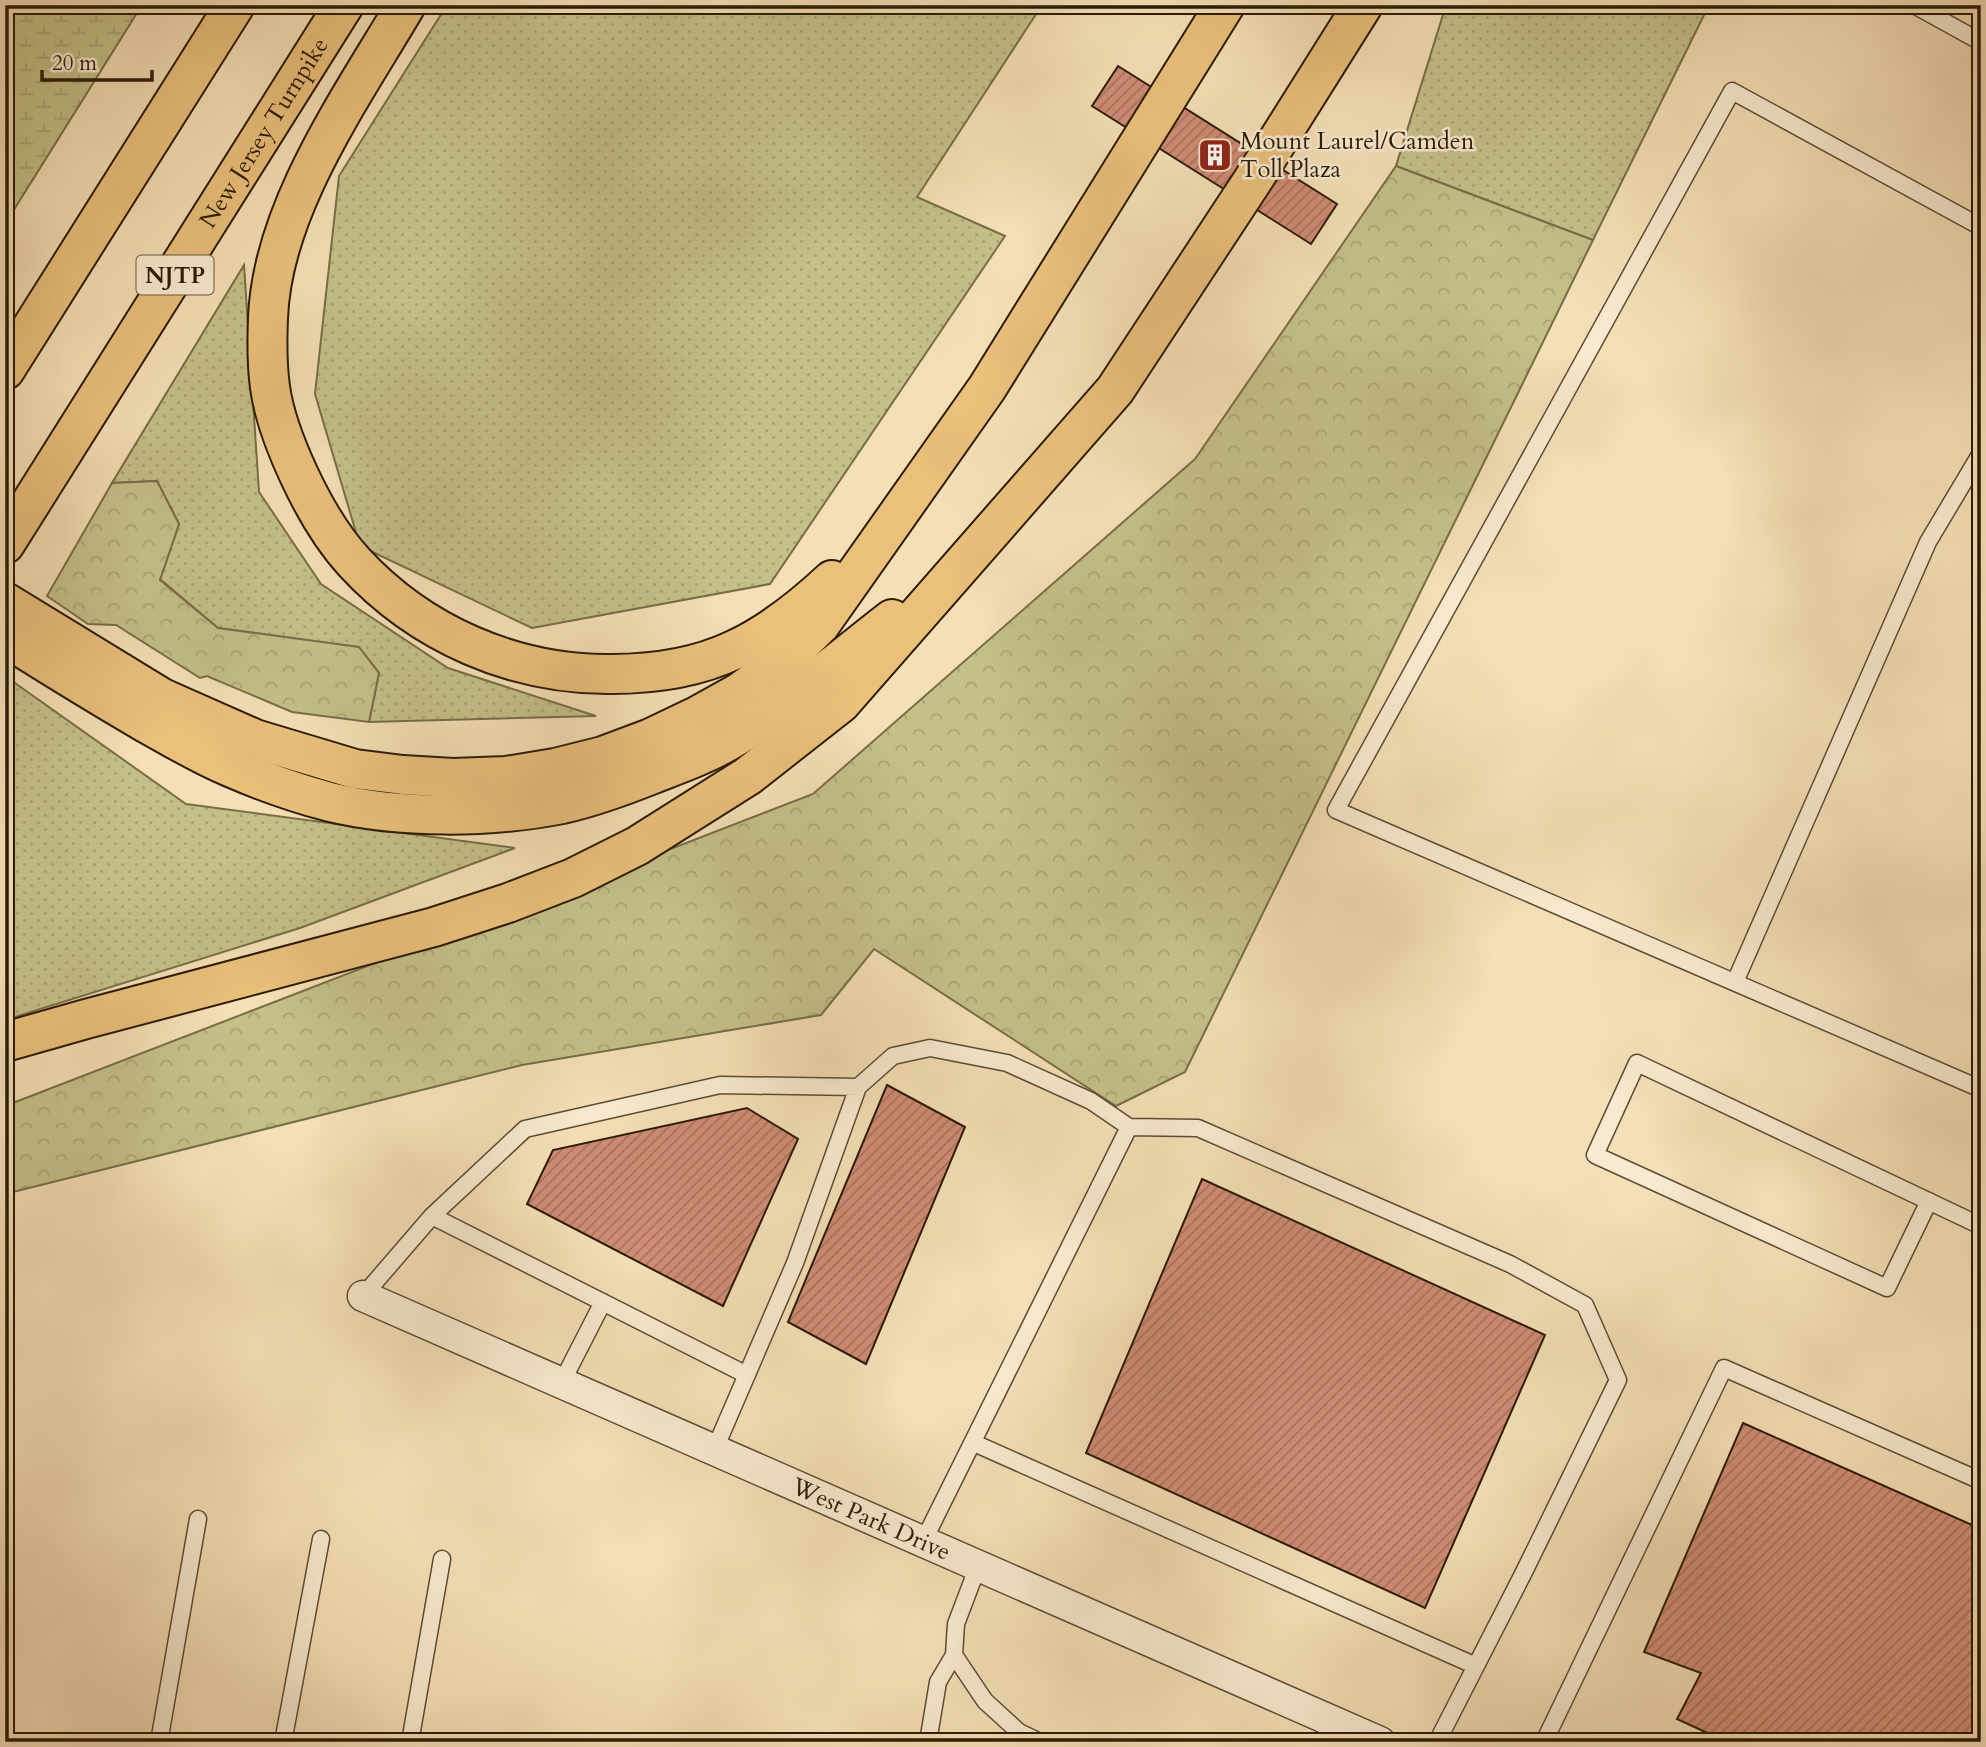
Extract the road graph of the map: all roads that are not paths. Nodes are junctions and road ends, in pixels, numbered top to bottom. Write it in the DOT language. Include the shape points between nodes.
graph roads {
  1 [pos="235,5"];
  2 [pos="344,5"];
  3 [pos="407,5"];
  4 [pos="1225,5"];
  5 [pos="1363,5"];
  6 [pos="1914,5"];
  7 [pos="1981,42"];
  8 [pos="1981,226"];
  9 [pos="51,296"];
  10 [pos="5,337"];
  11 [pos="5,370"];
  12 [pos="1981,453"];
  13 [pos="1975,475"];
  14 [pos="887,528"];
  15 [pos="5,544"];
  16 [pos="966,561"];
  17 [pos="5,602"];
  18 [pos="5,637"];
  19 [pos="44,643"];
  20 [pos="1735,982"];
  21 [pos="5,1042"];
  22 [pos="858,1087"];
  23 [pos="1981,1089"];
  24 [pos="1129,1128"];
  25 [pos="1929,1201"];
  26 [pos="432,1216"];
  27 [pos="1981,1226"];
  28 [pos="363,1296"];
  29 [pos="603,1302"];
  30 [pos="747,1374"];
  31 [pos="561,1384"];
  32 [pos="974,1443"];
  33 [pos="714,1451"];
  34 [pos="1981,1481"];
  35 [pos="198,1519"];
  36 [pos="321,1539"];
  37 [pos="923,1542"];
  38 [pos="442,1559"];
  39 [pos="978,1566"];
  40 [pos="954,1655"];
  41 [pos="1476,1666"];
  42 [pos="1373,1741"];
  43 [pos="159,1742"];
  44 [pos="283,1742"];
  45 [pos="410,1742"];
  46 [pos="928,1742"];
  47 [pos="1040,1742"];
  48 [pos="1437,1742"];
  49 [pos="1544,1742"];
  1 -- 9 [label="highway"];
  2 -- 15 [label="highway, New Jersey Turnpike / NJTP"];
  3 -- 14 [label="highway" via="331,132 297,200 283,238 268,315 270,388 279,425 308,495 352,560 415,615 482,651 552,670 621,674 695,664 757,638 803,607"];
  4 -- 14 [label="highway" via="987,388"];
  5 -- 16 [label="highway" via="1115,390"];
  6 -- 7 [label="lane"];
  8 -- 20 [label="lane" via="1732,91 1336,810"];
  9 -- 10 [label="highway"];
  9 -- 11 [label="highway"];
  12 -- 13 [label="lane"];
  13 -- 20 [label="lane" via="1928,542"];
  14 -- 19 [label="highway" via="820,625 782,662 740,692 684,723 603,756 506,776 453,778 355,769 255,739"];
  16 -- 19 [label="highway" via="729,741 617,788 563,804 502,812 391,811 331,802 229,767 178,741"];
  16 -- 21 [label="highway" via="841,703 748,776 637,846 573,878 434,927"];
  17 -- 19 [label="highway"];
  18 -- 19 [label="highway"];
  20 -- 23 [label="lane"];
  22 -- 24 [label="lane" via="893,1056 930,1048 1007,1063 1091,1101"];
  22 -- 26 [label="lane" via="720,1086 525,1129"];
  22 -- 30 [label="lane" via="795,1263"];
  24 -- 32 [label="lane"];
  24 -- 41 [label="lane" via="1199,1128 1510,1264 1585,1305 1618,1380"];
  25 -- 25 [label="lane" via="1637,1063 1595,1155 1887,1287"];
  25 -- 27 [label="lane"];
  26 -- 28 [label="lane"];
  26 -- 29 [label="lane"];
  28 -- 31 [label="street, West Park Drive"];
  29 -- 30 [label="lane"];
  29 -- 31 [label="lane"];
  30 -- 33 [label="lane"];
  31 -- 33 [label="street, West Park Drive"];
  32 -- 37 [label="lane"];
  32 -- 41 [label="lane"];
  33 -- 37 [label="street, West Park Drive"];
  34 -- 49 [label="lane" via="1724,1368"];
  35 -- 43 [label="lane"];
  36 -- 44 [label="lane"];
  37 -- 39 [label="street, West Park Drive"];
  38 -- 45 [label="lane"];
  39 -- 40 [label="lane" via="956,1624"];
  39 -- 42 [label="street, West Park Drive"];
  40 -- 46 [label="lane" via="939,1682"];
  40 -- 47 [label="lane" via="985,1701 1019,1732"];
  41 -- 48 [label="lane"];
}
